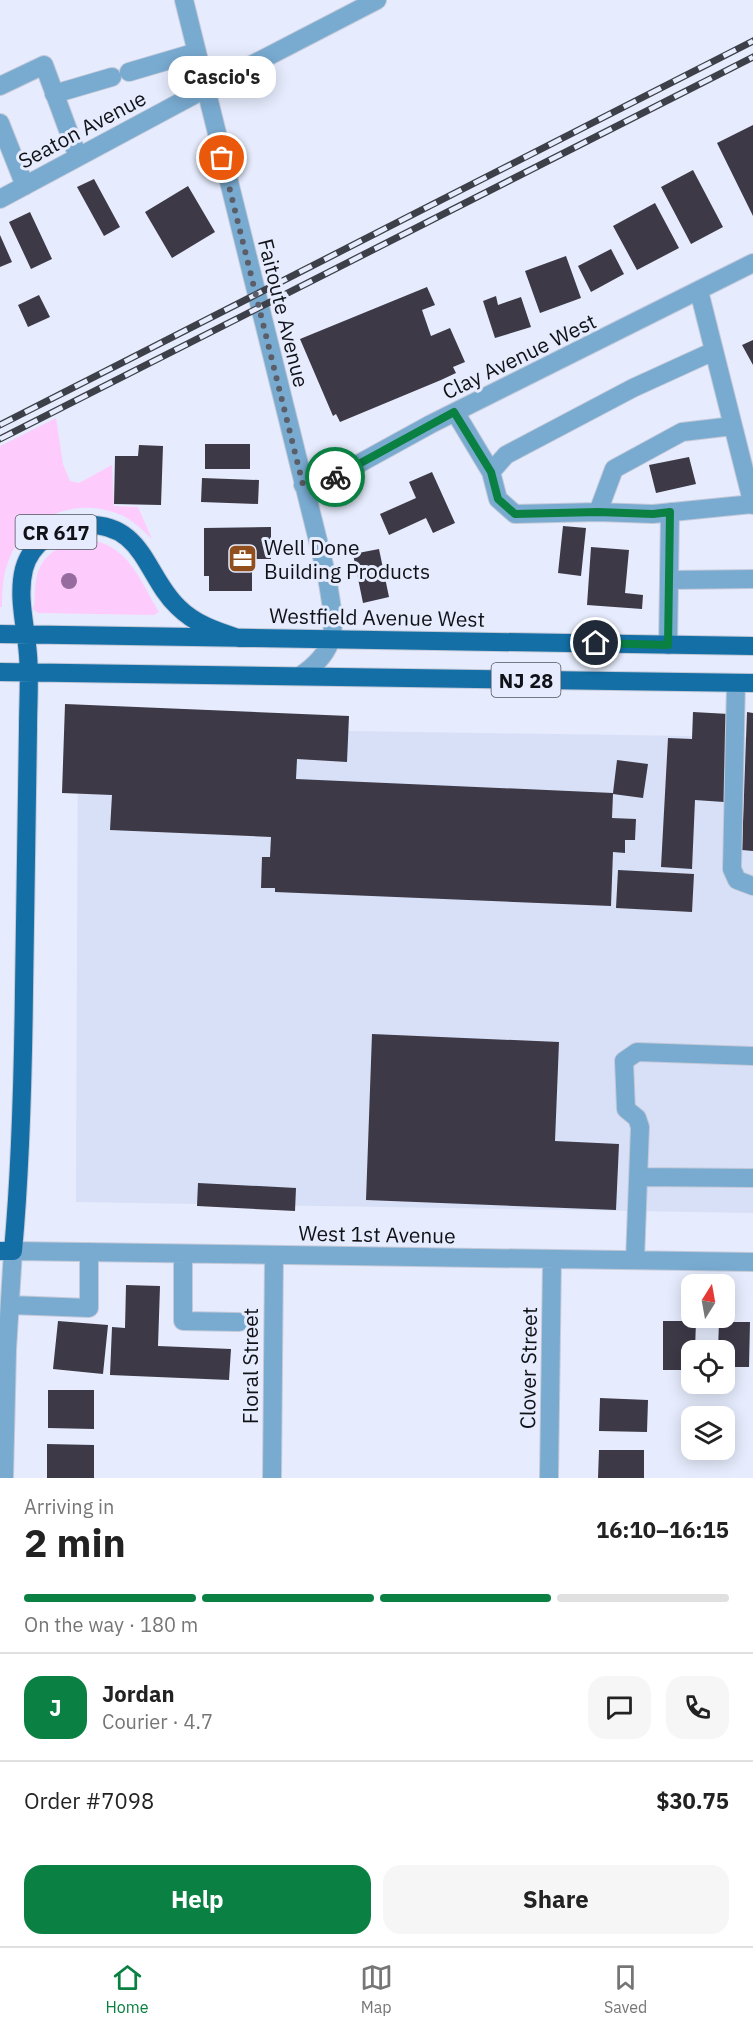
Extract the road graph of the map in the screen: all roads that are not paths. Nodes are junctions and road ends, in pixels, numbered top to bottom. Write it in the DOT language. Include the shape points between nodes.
graph roads {
  1 [pos="184,0"];
  2 [pos="377,0"];
  3 [pos="197,52"];
  4 [pos="0,86"];
  5 [pos="205,89"];
  6 [pos="54,94"];
  7 [pos="0,123"];
  8 [pos="78,157"];
  9 [pos="25,186"];
  10 [pos="0,199"];
  11 [pos="753,263"];
  12 [pos="699,291"];
  13 [pos="714,351"];
  14 [pos="454,412"];
  15 [pos="733,426"];
  16 [pos="491,472"];
  17 [pos="303,485"];
  18 [pos="753,504"];
  19 [pos="598,512"];
  20 [pos="670,512"];
  21 [pos="753,579"];
  22 [pos="669,580"];
  23 [pos="0,634"];
  24 [pos="26,635"];
  25 [pos="238,638"];
  26 [pos="332,638"];
  27 [pos="668,645"];
  28 [pos="753,646"];
  29 [pos="0,672"];
  30 [pos="29,672"];
  31 [pos="300,676"];
  32 [pos="745,683"];
  33 [pos="753,886"];
  34 [pos="753,1056"];
  35 [pos="639,1177"];
  36 [pos="753,1178"];
  37 [pos="7,1251"];
  38 [pos="89,1252"];
  39 [pos="183,1254"];
  40 [pos="274,1255"];
  41 [pos="552,1259"];
  42 [pos="635,1260"];
  43 [pos="753,1262"];
  44 [pos="10,1305"];
  45 [pos="239,1322"];
  46 [pos="4,1478"];
  47 [pos="272,1478"];
  48 [pos="549,1478"];
  1 -- 3 [label="street, Faitoute Avenue"];
  2 -- 5 [label="street, Seaton Avenue"];
  3 -- 5 [label="street, Faitoute Avenue"];
  3 -- 6 [label="street"];
  4 -- 6 [label="street" via="44,65"];
  5 -- 8 [label="street, Seaton Avenue"];
  5 -- 17 [label="street, Faitoute Avenue"];
  6 -- 8 [label="street"];
  7 -- 9 [label="street"];
  8 -- 9 [label="street, Seaton Avenue"];
  9 -- 10 [label="street, Seaton Avenue"];
  11 -- 12 [label="street, Clay Avenue West"];
  12 -- 13 [label="street"];
  12 -- 14 [label="street, Clay Avenue West"];
  13 -- 15 [label="street"];
  13 -- 16 [label="street" via="633,388 506,455"];
  14 -- 16 [label="street"];
  14 -- 17 [label="street, Clay Avenue West" via="340,474"];
  15 -- 18 [label="street"];
  15 -- 19 [label="street" via="682,432 614,470"];
  16 -- 19 [label="street" via="498,499 515,514"];
  17 -- 26 [label="street, Faitoute Avenue" via="327,577"];
  18 -- 20 [label="street"];
  19 -- 20 [label="street"];
  20 -- 22 [label="street"];
  21 -- 22 [label="street"];
  22 -- 27 [label="street"];
  23 -- 24 [label="main road, Westfield Avenue West / NJ 28"];
  24 -- 25 [label="main road, Westfield Avenue West / NJ 28"];
  24 -- 25 [label="main road, CR 617" via="21,593 27,559 42,539 66,527 82,525 112,529 125,536 146,557 176,606 200,623"];
  24 -- 30 [label="main road, CR 617"];
  25 -- 26 [label="main road, Westfield Avenue West / NJ 28"];
  26 -- 27 [label="main road, Westfield Avenue West / NJ 28"];
  26 -- 31 [label="street" via="316,665"];
  27 -- 28 [label="main road, Westfield Avenue West / NJ 28"];
  29 -- 30 [label="main road, NJ 28"];
  30 -- 31 [label="main road, NJ 28"];
  30 -- 37 [label="main road, CR 617" via="21,1144"];
  31 -- 32 [label="main road, NJ 28"];
  32 -- 33 [label="street" via="732,869 737,880"];
  34 -- 35 [label="street" via="637,1052 624,1061 626,1108 640,1127"];
  35 -- 36 [label="street"];
  35 -- 42 [label="street"];
  37 -- 38 [label="street, West 1st Avenue"];
  37 -- 44 [label="street"];
  38 -- 39 [label="street, West 1st Avenue"];
  38 -- 44 [label="street" via="89,1308"];
  39 -- 40 [label="street, West 1st Avenue"];
  39 -- 45 [label="street" via="183,1321"];
  40 -- 41 [label="street, West 1st Avenue"];
  40 -- 47 [label="street, Floral Street"];
  41 -- 42 [label="street, West 1st Avenue"];
  41 -- 48 [label="street, Clover Street"];
  42 -- 43 [label="street, West 1st Avenue"];
  44 -- 46 [label="street"];
}
